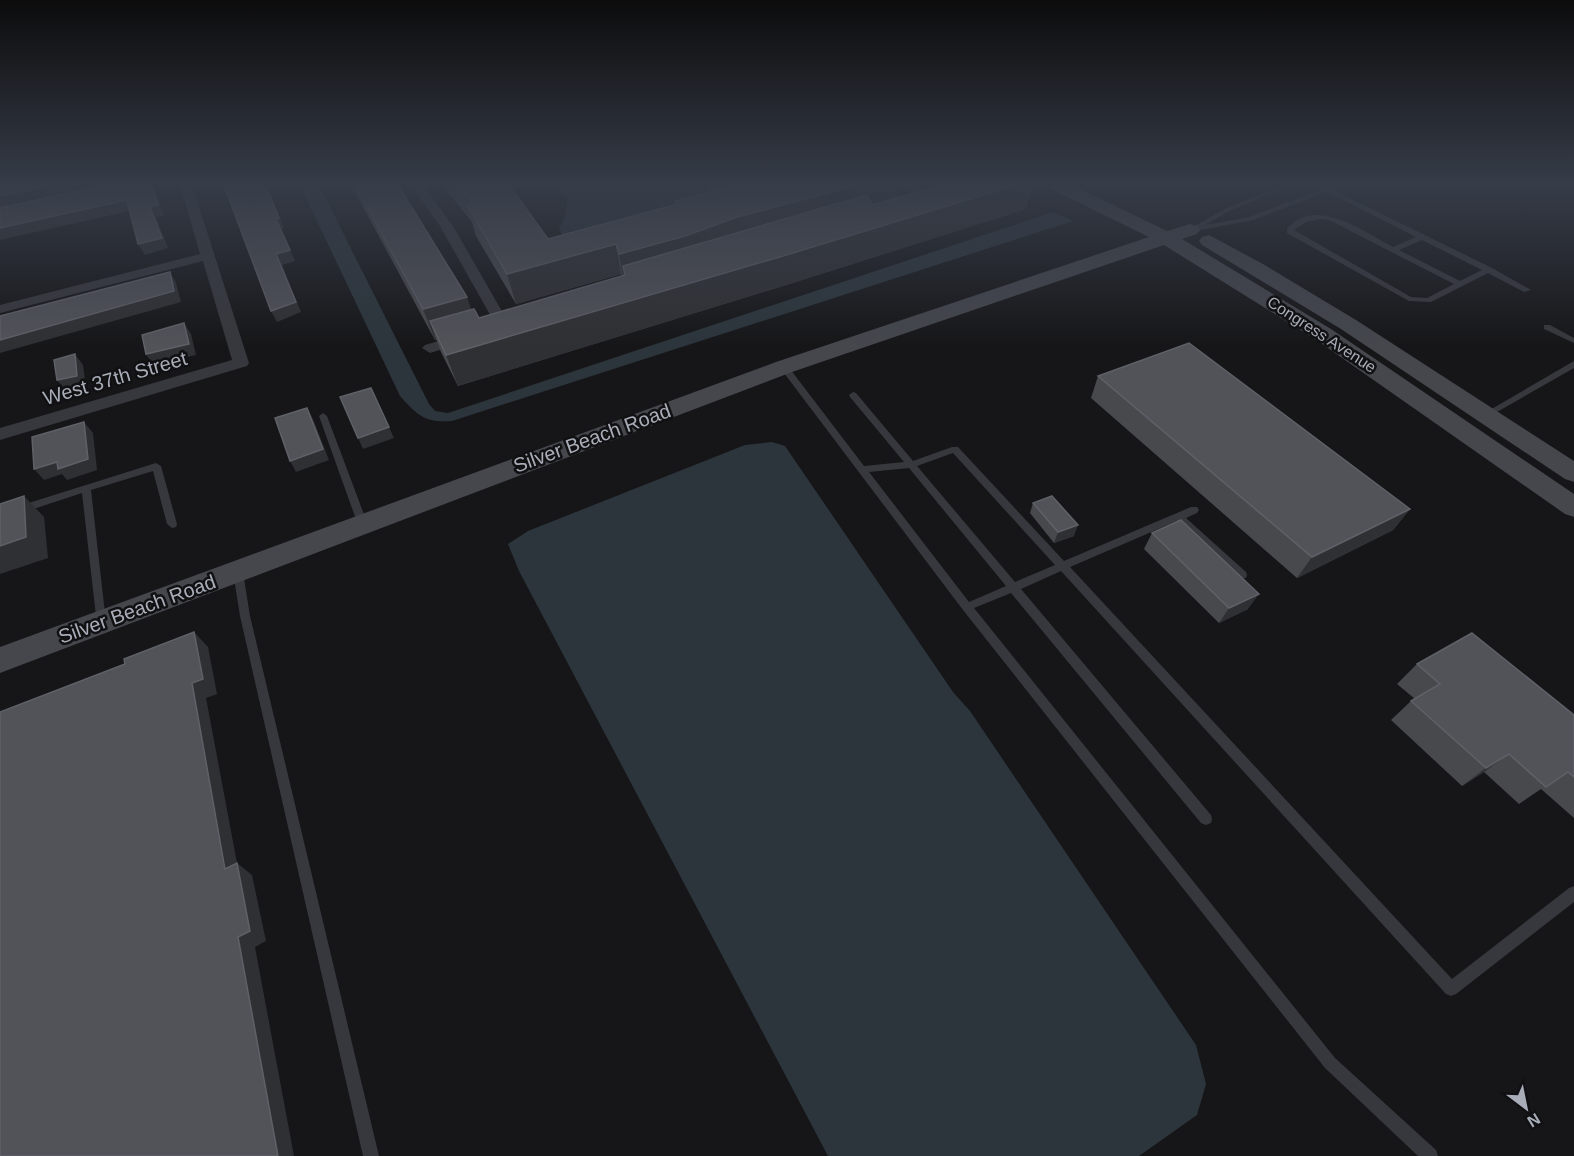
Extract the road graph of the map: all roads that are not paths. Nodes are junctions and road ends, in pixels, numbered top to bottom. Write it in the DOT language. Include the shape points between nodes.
graph roads {
  1 [pos="203,239"];
  2 [pos="454,239"];
  3 [pos="1164,239"];
  4 [pos="1169,239"];
  5 [pos="1206,239"];
  6 [pos="1304,239"];
  7 [pos="1372,239"];
  8 [pos="1418,239"];
  9 [pos="1426,239"];
  10 [pos="1393,250"];
  11 [pos="208,256"];
  12 [pos="1489,270"];
  13 [pos="1460,284"];
  14 [pos="1527,290"];
  15 [pos="0,309"];
  16 [pos="1547,327"];
  17 [pos="1574,341"];
  18 [pos="430,348"];
  19 [pos="1574,364"];
  20 [pos="784,368"];
  21 [pos="853,395"];
  22 [pos="1487,414"];
  23 [pos="323,416"];
  24 [pos="0,434"];
  25 [pos="910,465"];
  26 [pos="862,469"];
  27 [pos="1574,473"];
  28 [pos="86,489"];
  29 [pos="1574,507"];
  30 [pos="1194,510"];
  31 [pos="0,516"];
  32 [pos="1179,517"];
  33 [pos="172,524"];
  34 [pos="363,525"];
  35 [pos="1062,567"];
  36 [pos="237,572"];
  37 [pos="1242,575"];
  38 [pos="1014,587"];
  39 [pos="967,607"];
  40 [pos="101,622"];
  41 [pos="0,660"];
  42 [pos="1206,819"];
  43 [pos="1574,893"];
  44 [pos="371,1156"];
  45 [pos="1430,1156"];
  1 -- 11 [label="street"];
  2 -- 18 [label="street" via="510,325"];
  3 -- 20 [label="street, Silver Beach Road"];
  4 -- 29 [label="street, Congress Avenue" via="1363,360"];
  5 -- 22 [label="street, Congress Avenue" via="1296,291"];
  6 -- 13 [label="lane" via="1409,299 1428,300"];
  7 -- 10 [label="lane"];
  8 -- 10 [label="lane"];
  9 -- 12 [label="lane"];
  10 -- 13 [label="lane"];
  11 -- 15 [label="street"];
  11 -- 24 [label="street, West 37th Street" via="241,363"];
  12 -- 13 [label="lane"];
  12 -- 14 [label="lane"];
  16 -- 17 [label="lane"];
  19 -- 22 [label="lane"];
  20 -- 26 [label="lane"];
  20 -- 34 [label="street, Silver Beach Road"];
  21 -- 25 [label="lane"];
  22 -- 27 [label="street, Congress Avenue"];
  23 -- 34 [label="lane"];
  25 -- 26 [label="lane"];
  25 -- 35 [label="lane" via="955,449"];
  25 -- 38 [label="lane"];
  26 -- 39 [label="lane"];
  28 -- 31 [label="lane"];
  28 -- 33 [label="lane" via="156,466"];
  28 -- 40 [label="lane"];
  30 -- 32 [label="lane"];
  32 -- 35 [label="lane"];
  32 -- 37 [label="lane"];
  34 -- 36 [label="street, Silver Beach Road"];
  35 -- 38 [label="lane"];
  35 -- 43 [label="lane" via="1451,989"];
  36 -- 40 [label="street, Silver Beach Road"];
  36 -- 44 [label="lane"];
  38 -- 39 [label="lane"];
  38 -- 42 [label="lane"];
  39 -- 45 [label="lane" via="1330,1063"];
  40 -- 41 [label="street, Silver Beach Road"];
}
